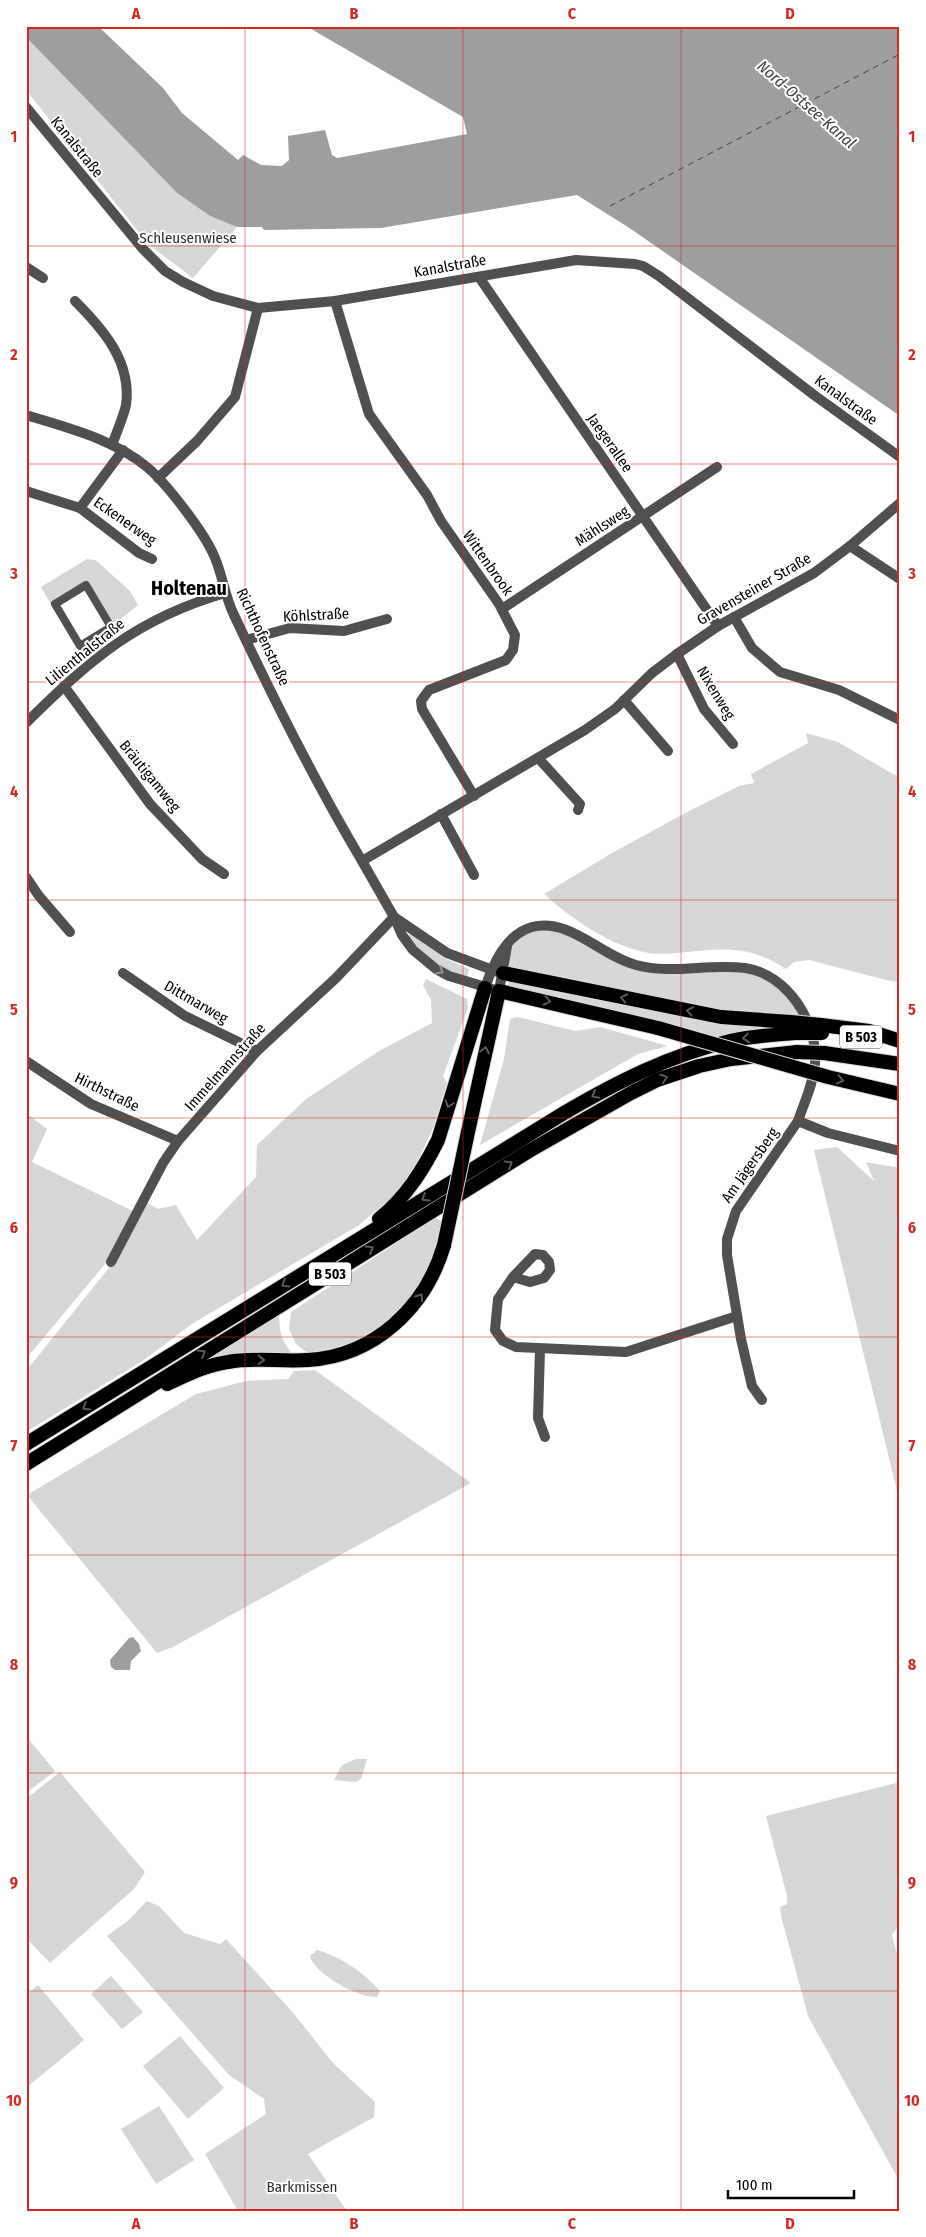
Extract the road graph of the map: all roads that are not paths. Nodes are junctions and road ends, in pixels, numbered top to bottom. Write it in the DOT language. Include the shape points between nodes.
graph roads {
  1 [pos="28,112"];
  2 [pos="26,267"];
  3 [pos="479,277"];
  4 [pos="42,278"];
  5 [pos="75,301"];
  6 [pos="335,301"];
  7 [pos="258,308"];
  8 [pos="26,415"];
  9 [pos="112,445"];
  10 [pos="123,450"];
  11 [pos="900,458"];
  12 [pos="717,467"];
  13 [pos="158,478"];
  14 [pos="26,491"];
  15 [pos="900,503"];
  16 [pos="80,508"];
  17 [pos="644,517"];
  18 [pos="850,546"];
  19 [pos="152,558"];
  20 [pos="900,579"];
  21 [pos="225,593"];
  22 [pos="55,604"];
  23 [pos="502,609"];
  24 [pos="734,617"];
  25 [pos="387,619"];
  26 [pos="718,626"];
  27 [pos="246,640"];
  28 [pos="677,654"];
  29 [pos="64,686"];
  30 [pos="624,700"];
  31 [pos="900,720"];
  32 [pos="26,723"];
  33 [pos="733,744"];
  34 [pos="668,751"];
  35 [pos="539,759"];
  36 [pos="474,796"];
  37 [pos="578,810"];
  38 [pos="441,814"];
  39 [pos="362,861"];
  40 [pos="224,874"];
  41 [pos="474,875"];
  42 [pos="26,877"];
  43 [pos="394,917"];
  44 [pos="70,932"];
  45 [pos="497,971"];
  46 [pos="123,973"];
  47 [pos="492,989"];
  48 [pos="793,1028"];
  49 [pos="900,1041"];
  50 [pos="257,1051"];
  51 [pos="26,1061"];
  52 [pos="900,1064"];
  53 [pos="900,1094"];
  54 [pos="798,1121"];
  55 [pos="178,1141"];
  56 [pos="900,1151"];
  57 [pos="342,1249"];
  58 [pos="111,1262"];
  59 [pos="513,1276"];
  60 [pos="737,1316"];
  61 [pos="540,1349"];
  62 [pos="132,1399"];
  63 [pos="762,1400"];
  64 [pos="545,1437"];
  65 [pos="26,1444"];
  66 [pos="26,1464"];
  1 -- 7 [label="street, Kanalstraße" via="123,227 165,271 213,296"];
  2 -- 4 [label="street"];
  3 -- 6 [label="street, Kanalstraße"];
  3 -- 11 [label="street, Kanalstraße" via="576,260 643,266"];
  3 -- 17 [label="street, Jaegerallee"];
  5 -- 9 [label="street" via="112,346 125,373 126,406"];
  6 -- 7 [label="street, Kanalstraße"];
  6 -- 23 [label="street, Wittenbrook" via="369,414"];
  7 -- 13 [label="street" via="234,397"];
  8 -- 9 [label="street, Richthofenstraße"];
  9 -- 10 [label="street, Richthofenstraße"];
  10 -- 13 [label="street, Richthofenstraße"];
  10 -- 16 [label="street, Eckenerweg"];
  12 -- 17 [label="street, Mählsweg"];
  13 -- 21 [label="street, Richthofenstraße" via="209,546"];
  14 -- 16 [label="street, Eckenerweg"];
  15 -- 18 [label="street, Gravensteiner Straße"];
  16 -- 19 [label="street, Eckenerweg" via="139,553"];
  17 -- 23 [label="street, Mählsweg"];
  17 -- 26 [label="street, Jaegerallee"];
  18 -- 20 [label="street"];
  18 -- 24 [label="street, Gravensteiner Straße" via="814,573"];
  21 -- 27 [label="street, Richthofenstraße"];
  21 -- 29 [label="street, Lilienthalstraße" via="174,611 135,630"];
  22 -- 22 [label="street" via="80,646 111,627 86,585"];
  23 -- 36 [label="street, Wittenbrook" via="515,635 513,650 508,657 429,690 421,701 422,709"];
  24 -- 26 [label="street, Gravensteiner Straße"];
  24 -- 31 [label="street" via="752,648 780,672 839,690"];
  25 -- 27 [label="street, Köhlstraße" via="344,631 290,628"];
  26 -- 28 [label="street, Gravensteiner Straße"];
  27 -- 39 [label="street, Richthofenstraße"];
  28 -- 30 [label="street, Gravensteiner Straße"];
  28 -- 33 [label="street, Nixenweg" via="704,709"];
  29 -- 32 [label="street, Lilienthalstraße"];
  29 -- 40 [label="street, Bräutigamweg" via="150,804 202,859"];
  30 -- 34 [label="street"];
  30 -- 35 [label="street, Gravensteiner Straße" via="603,718"];
  35 -- 36 [label="street, Gravensteiner Straße"];
  35 -- 37 [label="street" via="580,804"];
  36 -- 38 [label="street, Gravensteiner Straße"];
  38 -- 39 [label="street, Gravensteiner Straße"];
  38 -- 41 [label="street"];
  39 -- 43 [label="street, Richthofenstraße"];
  42 -- 44 [label="street"];
  43 -- 45 [label="street" via="447,953"];
  43 -- 47 [label="street, Richthofenstraße, one-way" via="405,941 423,959 450,976"];
  43 -- 50 [label="street, Immelmannstraße"];
  45 -- 47 [label="street"];
  48 -- 45 [label="highway, one-way" via="721,1017"];
  45 -- 54 [label="street, Am Jägersberg" via="507,946 523,930 557,926 622,961 648,968 746,968 765,975 780,983 807,1017 814,1043 815,1064"];
  46 -- 50 [label="street, Dittmarweg" via="185,1016"];
  47 -- 53 [label="highway, one-way, bridge" via="658,1028 828,1077"];
  47 -- 57 [label="highway, one-way" via="438,1140 426,1163 404,1195"];
  62 -- 47 [label="highway, one-way, bridge" via="208,1366 248,1360 317,1359 338,1355 363,1346 395,1324 417,1302 434,1274 444,1245 468,1132"];
  48 -- 49 [label="highway, B 503, bridge" via="822,1029"];
  48 -- 57 [label="highway, B 503, one-way" via="689,1052 625,1078"];
  50 -- 55 [label="street, Immelmannstraße"];
  51 -- 55 [label="street, Hirthstraße" via="91,1104"];
  62 -- 52 [label="highway, B 503, one-way, bridge" via="201,1353 546,1141 657,1080 731,1059 797,1052"];
  54 -- 56 [label="street" via="851,1140"];
  54 -- 60 [label="street, Am Jägersberg" via="731,1222 727,1255"];
  55 -- 58 [label="street, Immelmannstraße"];
  57 -- 65 [label="highway, B 503, one-way"];
  59 -- 61 [label="street" via="498,1299 495,1330 510,1345"];
  60 -- 61 [label="street" via="626,1352"];
  60 -- 63 [label="street, Am Jägersberg" via="752,1386"];
  61 -- 64 [label="street" via="538,1418"];
  62 -- 66 [label="highway, B 503"];
}
